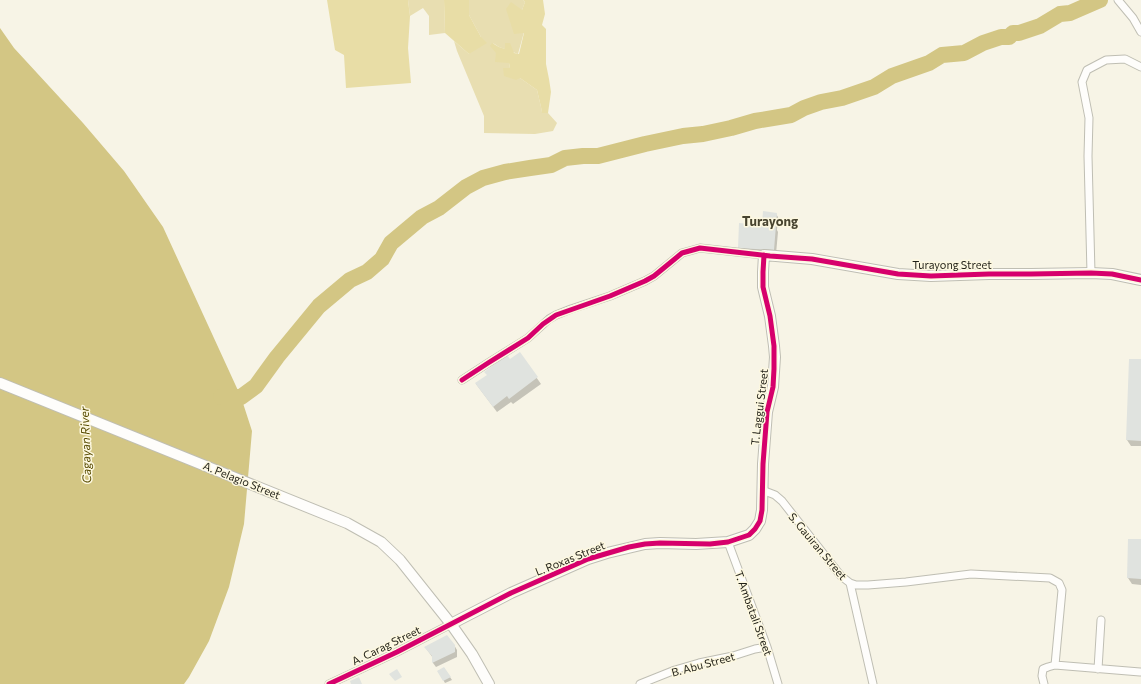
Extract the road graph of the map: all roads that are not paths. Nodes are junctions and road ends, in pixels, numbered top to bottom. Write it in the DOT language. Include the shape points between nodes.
graph roads {
  1 [pos="1118,0"];
  2 [pos="1141,32"];
  3 [pos="1141,67"];
  4 [pos="764,255"];
  5 [pos="1091,273"];
  6 [pos="1141,280"];
  7 [pos="462,380"];
  8 [pos="0,383"];
  9 [pos="762,490"];
  10 [pos="728,542"];
  11 [pos="850,583"];
  12 [pos="1100,620"];
  13 [pos="451,624"];
  14 [pos="767,647"];
  15 [pos="1055,665"];
  16 [pos="1098,669"];
  17 [pos="1140,672"];
  18 [pos="329,684"];
  19 [pos="489,684"];
  20 [pos="640,684"];
  21 [pos="778,684"];
  22 [pos="873,684"];
  23 [pos="1044,684"];
  1 -- 2 [label="street"];
  3 -- 5 [label="street" via="1125,59 1106,60 1087,70 1082,82 1089,118"];
  4 -- 5 [label="street, Turayong Street" via="812,259 898,274 931,276"];
  4 -- 7 [label="street" via="700,248 682,253 645,281 556,315 528,338"];
  4 -- 9 [label="street, T. Laggui Street" via="763,287 775,356"];
  5 -- 6 [label="street, Turayong Street"];
  8 -- 13 [label="street, A. Pelagio Street" via="347,523 381,542 400,560"];
  9 -- 10 [label="street, T. Laggui Street" via="762,510 755,529 749,535"];
  9 -- 11 [label="street, S. Gauiran Street" via="782,501 841,576"];
  10 -- 13 [label="street, L. Roxas Street" via="645,544 607,553 511,593"];
  10 -- 14 [label="street, T. Ambatali Street"];
  11 -- 15 [label="street" via="868,585 971,574 1050,578 1059,583 1062,590"];
  11 -- 22 [label="street, S. Gauiran Street"];
  12 -- 16 [label="street"];
  13 -- 18 [label="street, A. Carag Street"];
  13 -- 19 [label="street, A. Pelagio Street"];
  14 -- 20 [label="street, B. Abu Street" via="687,666"];
  14 -- 21 [label="street, T. Ambatali Street"];
  15 -- 16 [label="street"];
  15 -- 23 [label="street" via="1043,669"];
  16 -- 17 [label="street"];
}
